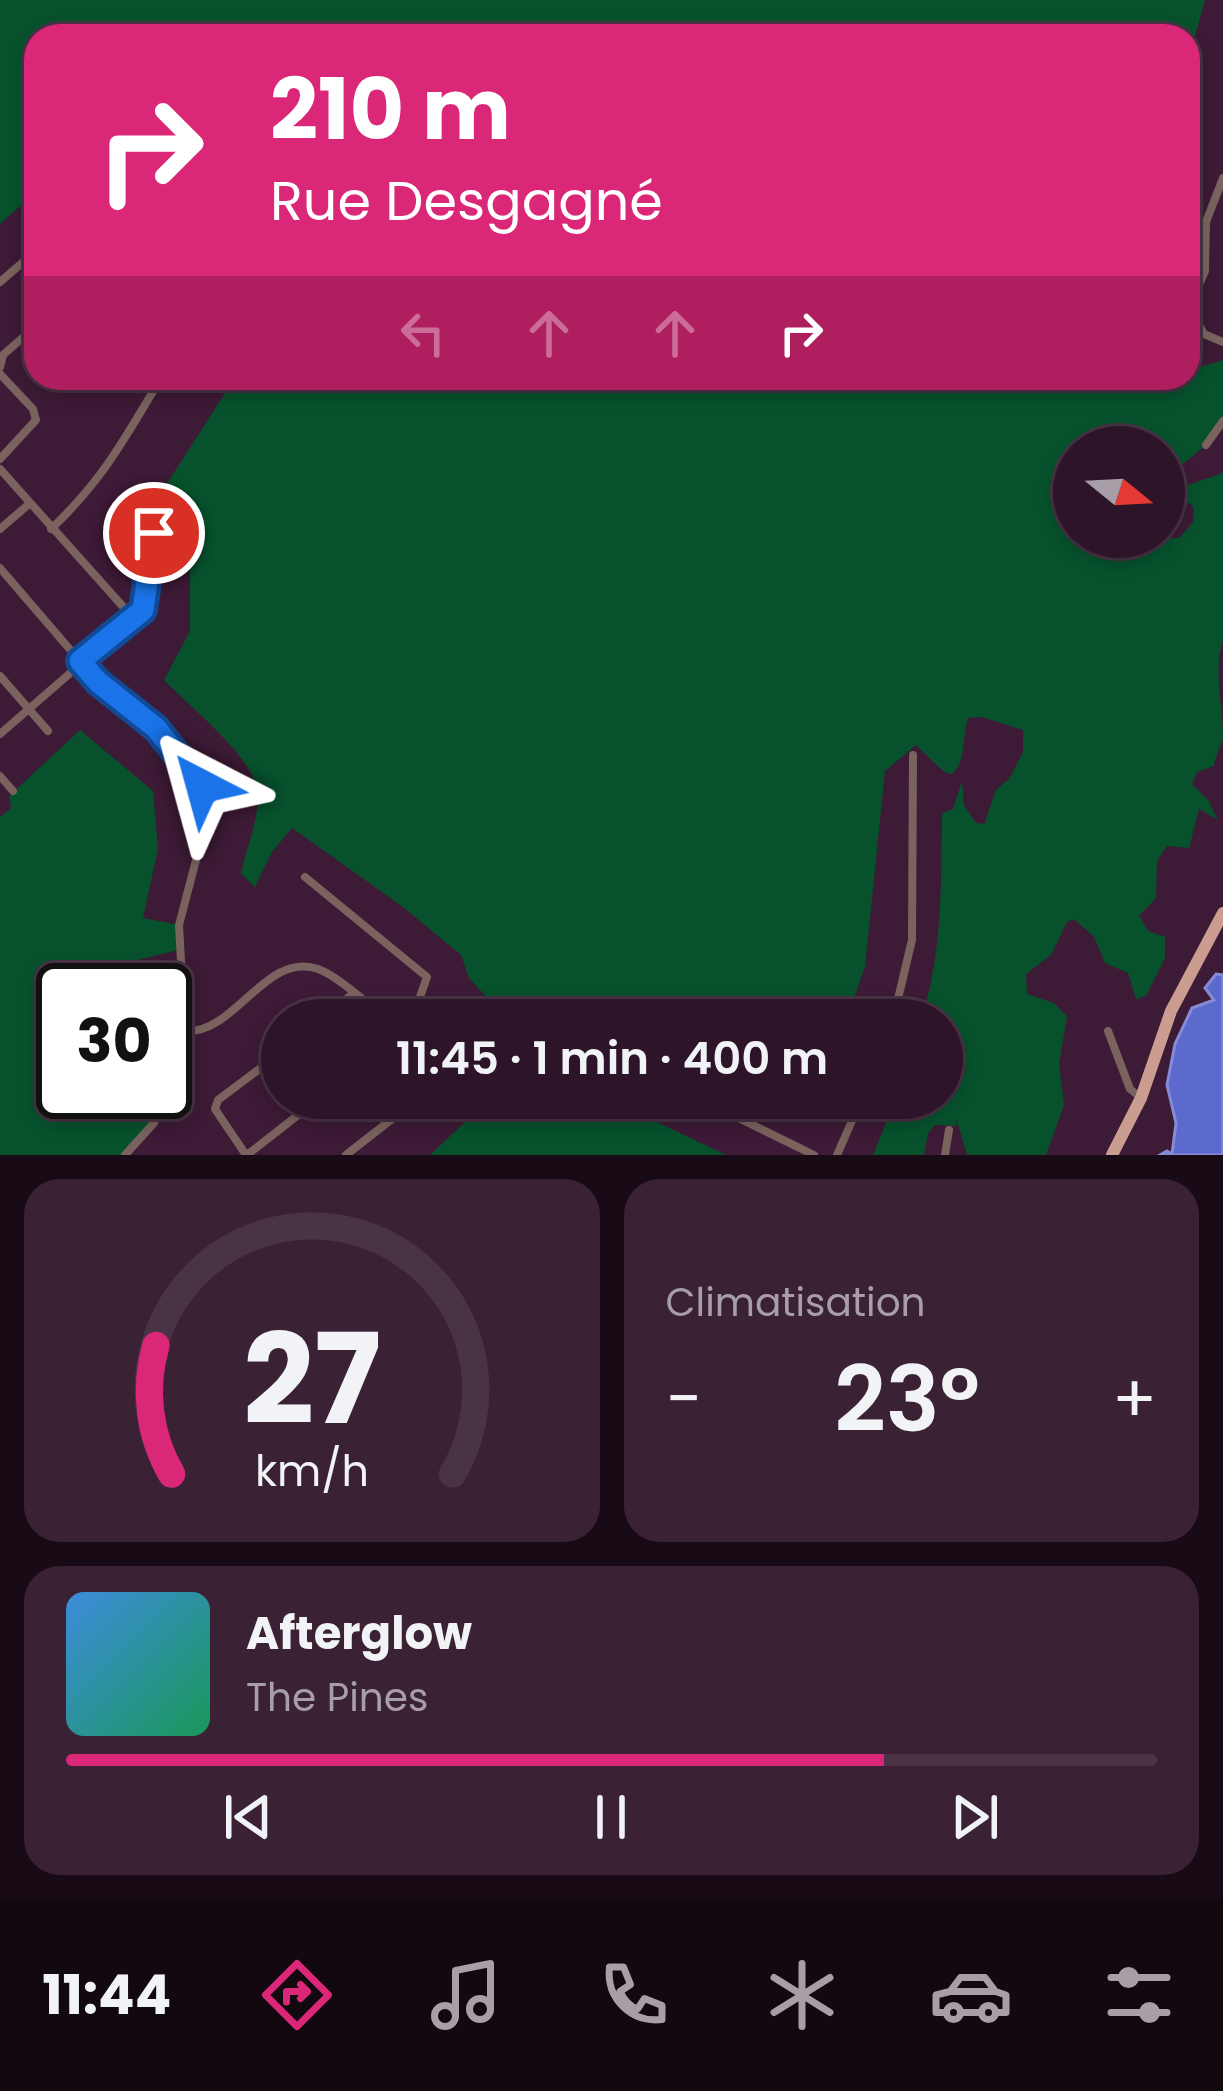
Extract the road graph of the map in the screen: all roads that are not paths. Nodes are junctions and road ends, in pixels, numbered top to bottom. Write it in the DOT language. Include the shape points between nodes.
graph roads {
  1 [pos="1223,178"];
  2 [pos="24,261"];
  3 [pos="0,282"];
  4 [pos="1200,283"];
  5 [pos="24,337"];
  6 [pos="0,370"];
  7 [pos="154,390"];
  8 [pos="1223,421"];
  9 [pos="1206,445"];
  10 [pos="0,459"];
  11 [pos="0,469"];
  12 [pos="29,504"];
  13 [pos="0,529"];
  14 [pos="51,529"];
  15 [pos="154,533"];
  16 [pos="0,568"];
  17 [pos="135,620"];
  18 [pos="80,661"];
  19 [pos="0,676"];
  20 [pos="28,708"];
  21 [pos="48,730"];
  22 [pos="0,734"];
  23 [pos="913,754"];
  24 [pos="0,776"];
  25 [pos="13,791"];
  26 [pos="305,877"];
  27 [pos="1223,913"];
  28 [pos="181,963"];
  29 [pos="352,994"];
  30 [pos="347,999"];
  31 [pos="359,999"];
  32 [pos="419,999"];
  33 [pos="898,999"];
  34 [pos="192,1031"];
  35 [pos="1108,1031"];
  36 [pos="261,1068"];
  37 [pos="1142,1098"];
  38 [pos="156,1119"];
  39 [pos="293,1119"];
  40 [pos="391,1119"];
  41 [pos="741,1119"];
  42 [pos="853,1119"];
  43 [pos="949,1130"];
  44 [pos="125,1155"];
  45 [pos="247,1155"];
  46 [pos="346,1155"];
  47 [pos="814,1155"];
  48 [pos="837,1155"];
  49 [pos="945,1155"];
  50 [pos="1112,1155"];
  1 -- 4 [label="street" via="1206,222"];
  2 -- 3 [label="street"];
  5 -- 6 [label="street" via="3,355"];
  6 -- 10 [label="street" via="36,420"];
  7 -- 14 [label="street" via="105,472"];
  8 -- 9 [label="street"];
  11 -- 12 [label="street"];
  12 -- 13 [label="street"];
  12 -- 14 [label="street"];
  14 -- 17 [label="street"];
  15 -- 17 [label="street"];
  16 -- 18 [label="street"];
  17 -- 18 [label="street"];
  18 -- 20 [label="street"];
  18 -- 28 [label="street" via="156,728 202,786 207,818 179,925"];
  19 -- 20 [label="street"];
  20 -- 21 [label="street"];
  20 -- 22 [label="street"];
  23 -- 33 [label="street" via="912,940"];
  24 -- 25 [label="street"];
  26 -- 32 [label="street" via="427,977"];
  27 -- 37 [label="main road" via="1171,1011"];
  29 -- 30 [label="street"];
  29 -- 31 [label="street"];
  29 -- 34 [label="street" via="328,974 298,967 206,1031"];
  35 -- 37 [label="street" via="1130,1089"];
  36 -- 45 [label="street" via="215,1109"];
  37 -- 50 [label="main road"];
  38 -- 44 [label="street"];
  39 -- 45 [label="street"];
  40 -- 46 [label="street"];
  41 -- 47 [label="street"];
  42 -- 48 [label="street"];
  43 -- 49 [label="street"];
}
